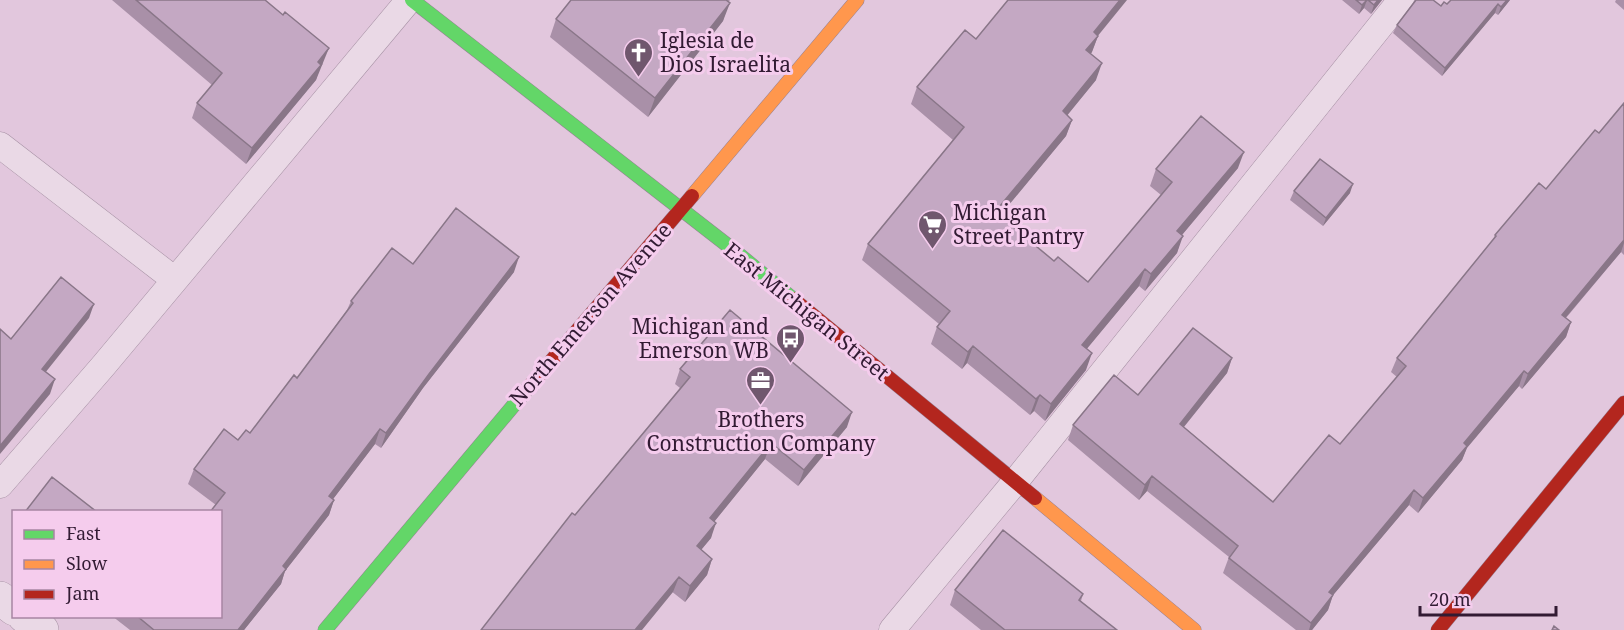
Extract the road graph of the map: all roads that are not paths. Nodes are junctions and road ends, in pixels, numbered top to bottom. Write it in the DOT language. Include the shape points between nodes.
graph roads {
  1 [pos="411,0"];
  2 [pos="857,0"];
  3 [pos="1401,0"];
  4 [pos="0,145"];
  5 [pos="682,208"];
  6 [pos="175,280"];
  7 [pos="1624,403"];
  8 [pos="1015,482"];
  9 [pos="0,485"];
  10 [pos="0,598"];
  11 [pos="12,607"];
  12 [pos="27,618"];
  13 [pos="42,630"];
  14 [pos="325,630"];
  15 [pos="892,630"];
  16 [pos="1194,630"];
  17 [pos="1438,630"];
  1 -- 5 [label="main road, East Michigan Street"];
  1 -- 6 [label="lane"];
  2 -- 5 [label="main road, North Emerson Avenue"];
  3 -- 8 [label="lane"];
  4 -- 6 [label="lane"];
  5 -- 8 [label="main road, East Michigan Street"];
  5 -- 14 [label="main road, North Emerson Avenue"];
  6 -- 9 [label="lane"];
  7 -- 17 [label="main road"];
  8 -- 15 [label="lane"];
  8 -- 16 [label="main road, East Michigan Street"];
  10 -- 11 [label="street"];
  12 -- 13 [label="street"];
}
